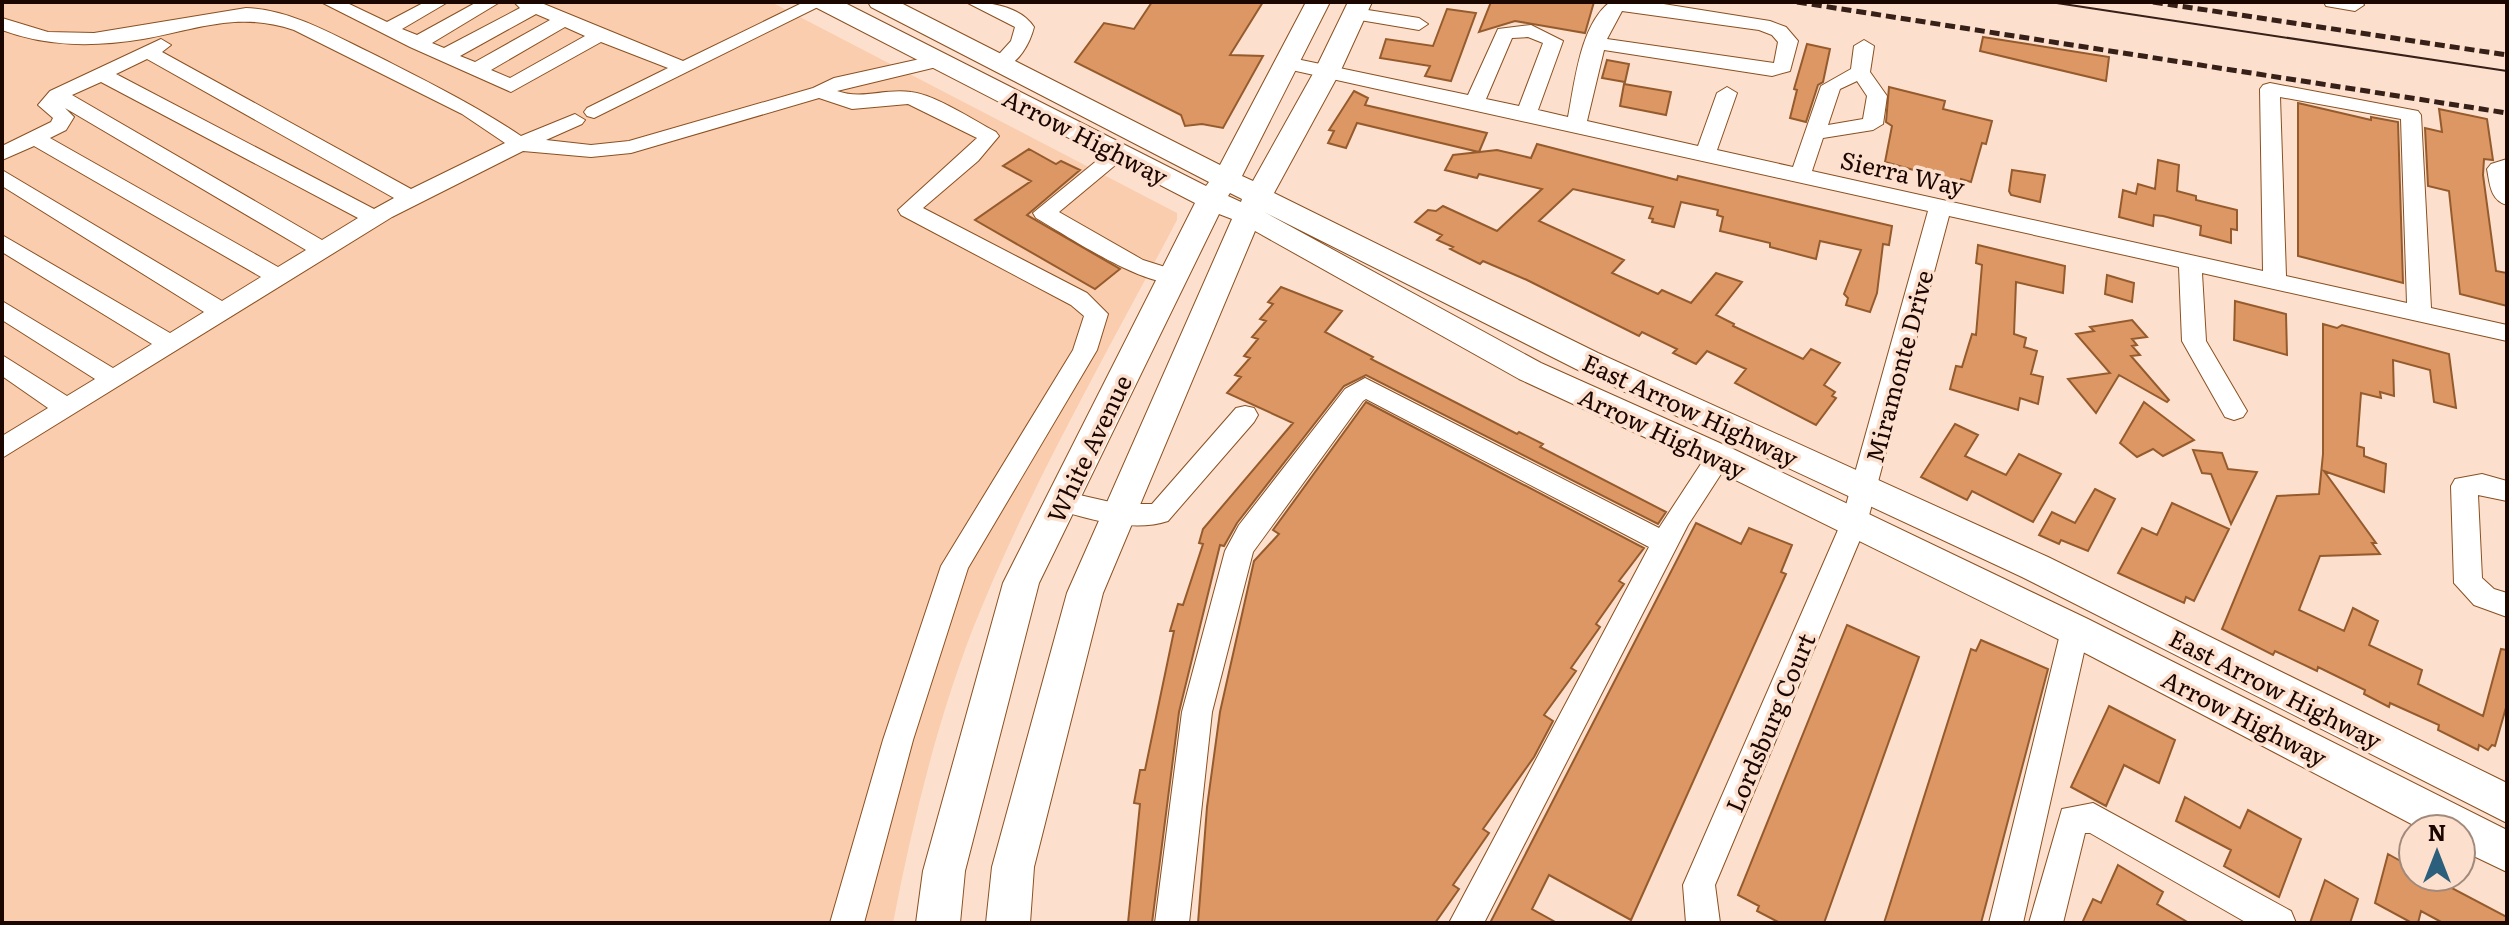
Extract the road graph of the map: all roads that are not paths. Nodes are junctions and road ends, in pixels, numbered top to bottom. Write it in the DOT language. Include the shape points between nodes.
graph roads {
  1 [pos="333,2"];
  2 [pos="386,2"];
  3 [pos="439,2"];
  4 [pos="491,2"];
  5 [pos="821,2"];
  6 [pos="880,2"];
  7 [pos="975,2"];
  8 [pos="1318,2"];
  9 [pos="2333,2"];
  10 [pos="2353,2"];
  11 [pos="529,4"];
  12 [pos="1357,8"];
  13 [pos="222,16"];
  14 [pos="360,16"];
  15 [pos="564,20"];
  16 [pos="2,24"];
  17 [pos="1419,24"];
  18 [pos="388,29"];
  19 [pos="600,35"];
  20 [pos="417,43"];
  21 [pos="1597,43"];
  22 [pos="1864,46"];
  23 [pos="148,52"];
  24 [pos="445,56"];
  25 [pos="938,61"];
  26 [pos="1001,63"];
  27 [pos="1287,63"];
  28 [pos="684,68"];
  29 [pos="476,70"];
  30 [pos="1328,70"];
  31 [pos="1860,72"];
  32 [pos="101,74"];
  33 [pos="511,86"];
  34 [pos="820,92"];
  35 [pos="1727,93"];
  36 [pos="57,95"];
  37 [pos="1474,103"];
  38 [pos="469,110"];
  39 [pos="1526,115"];
  40 [pos="1576,126"];
  41 [pos="1816,133"];
  42 [pos="35,138"];
  43 [pos="520,144"];
  44 [pos="1118,153"];
  45 [pos="2,154"];
  46 [pos="1705,155"];
  47 [pos="2507,165"];
  48 [pos="1800,176"];
  49 [pos="2,177"];
  50 [pos="1219,189"];
  51 [pos="411,198"];
  52 [pos="2507,198"];
  53 [pos="1253,204"];
  54 [pos="1940,208"];
  55 [pos="374,218"];
  56 [pos="2,242"];
  57 [pos="322,250"];
  58 [pos="2190,262"];
  59 [pos="278,277"];
  60 [pos="1173,277"];
  61 [pos="2275,281"];
  62 [pos="2,309"];
  63 [pos="222,312"];
  64 [pos="2419,313"];
  65 [pos="2507,333"];
  66 [pos="170,344"];
  67 [pos="2,364"];
  68 [pos="113,379"];
  69 [pos="67,408"];
  70 [pos="2234,411"];
  71 [pos="1245,415"];
  72 [pos="2,448"];
  73 [pos="1719,457"];
  74 [pos="2507,491"];
  75 [pos="1062,501"];
  76 [pos="1859,506"];
  77 [pos="1119,514"];
  78 [pos="1665,543"];
  79 [pos="2507,605"];
  80 [pos="2075,630"];
  81 [pos="2507,804"];
  82 [pos="2507,852"];
  83 [pos="847,923"];
  84 [pos="938,923"];
  85 [pos="1008,923"];
  86 [pos="1172,923"];
  87 [pos="1466,923"];
  88 [pos="1703,923"];
  89 [pos="2006,923"];
  90 [pos="2046,923"];
  91 [pos="2279,923"];
  1 -- 14 [label="street"];
  2 -- 14 [label="street"];
  3 -- 18 [label="street"];
  4 -- 20 [label="street"];
  5 -- 25 [label="main road, Arrow Highway"];
  5 -- 28 [label="street"];
  6 -- 26 [label="main road"];
  7 -- 26 [label="street" via="1025,27 1020,43"];
  8 -- 27 [label="main road, White Avenue"];
  9 -- 10 [label="street"];
  11 -- 15 [label="street"];
  11 -- 24 [label="street"];
  12 -- 17 [label="street"];
  12 -- 30 [label="main road"];
  13 -- 16 [label="street" via="100,40 28,36"];
  13 -- 23 [label="street"];
  13 -- 38 [label="street" via="253,14 301,26"];
  14 -- 18 [label="street"];
  15 -- 19 [label="street"];
  15 -- 29 [label="street"];
  18 -- 20 [label="street"];
  19 -- 28 [label="street"];
  19 -- 33 [label="street"];
  20 -- 24 [label="street"];
  21 -- 21 [label="street" via="1607,14 1616,6 1634,5 1763,25 1788,41 1783,67 1772,70"];
  21 -- 40 [label="street"];
  22 -- 31 [label="street"];
  23 -- 32 [label="street"];
  23 -- 51 [label="street"];
  24 -- 29 [label="street"];
  25 -- 34 [label="street" via="841,82"];
  25 -- 44 [label="main road, Arrow Highway"];
  26 -- 50 [label="main road"];
  27 -- 30 [label="street, Sierra Way"];
  27 -- 50 [label="main road, White Avenue"];
  28 -- 43 [label="street"];
  29 -- 33 [label="street"];
  30 -- 37 [label="street, Sierra Way"];
  30 -- 53 [label="main road"];
  31 -- 41 [label="street" via="1831,86"];
  31 -- 41 [label="street" via="1877,96 1873,124"];
  32 -- 36 [label="street"];
  32 -- 55 [label="street"];
  33 -- 38 [label="street"];
  34 -- 43 [label="street" via="631,147 591,151"];
  34 -- 83 [label="street" via="852,103 912,98 989,136 909,210 1079,299 1096,314 1085,350 955,566 898,740"];
  35 -- 46 [label="street"];
  36 -- 42 [label="street" via="48,105 64,117 59,126"];
  36 -- 57 [label="street"];
  37 -- 39 [label="street, Sierra Way"];
  37 -- 39 [label="street" via="1505,33 1531,31 1553,41"];
  38 -- 43 [label="street"];
  39 -- 40 [label="street, Sierra Way"];
  40 -- 46 [label="street, Sierra Way"];
  41 -- 48 [label="street"];
  42 -- 45 [label="street"];
  42 -- 59 [label="street"];
  43 -- 51 [label="street"];
  44 -- 50 [label="main road, Arrow Highway"];
  44 -- 60 [label="street" via="1044,213 1135,265"];
  46 -- 48 [label="street, Sierra Way"];
  47 -- 52 [label="street" via="2498,169"];
  48 -- 54 [label="street, Sierra Way"];
  49 -- 63 [label="street"];
  50 -- 53 [label="main road, Arrow Highway"];
  50 -- 60 [label="main road, White Avenue"];
  51 -- 55 [label="street"];
  53 -- 73 [label="main road, Arrow Highway" via="1530,371"];
  53 -- 76 [label="main road, East Arrow Highway" via="1587,361"];
  53 -- 77 [label="main road"];
  54 -- 58 [label="street, Sierra Way"];
  54 -- 76 [label="street, Miramonte Drive"];
  55 -- 57 [label="street"];
  56 -- 66 [label="street"];
  57 -- 59 [label="street"];
  58 -- 61 [label="street, Sierra Way"];
  58 -- 70 [label="street" via="2194,341"];
  59 -- 63 [label="street"];
  60 -- 75 [label="main road, White Avenue"];
  61 -- 64 [label="street, Sierra Way"];
  61 -- 64 [label="street" via="2270,89 2411,115"];
  62 -- 68 [label="street"];
  63 -- 66 [label="street"];
  64 -- 65 [label="street, Sierra Way"];
  66 -- 68 [label="street"];
  67 -- 69 [label="street"];
  68 -- 69 [label="street"];
  69 -- 72 [label="street"];
  71 -- 77 [label="street" via="1159,514"];
  73 -- 76 [label="main road, Arrow Highway"];
  73 -- 78 [label="street"];
  74 -- 79 [label="street" via="2482,484 2464,486 2468,583 2484,597"];
  75 -- 77 [label="street"];
  75 -- 84 [label="main road, White Avenue" via="1021,583 944,871"];
  76 -- 80 [label="main road, Arrow Highway"];
  76 -- 81 [label="main road, East Arrow Highway" via="2035,567"];
  76 -- 88 [label="street, Lordsburg Court" via="1699,885"];
  77 -- 85 [label="main road" via="1085,593 1013,867"];
  78 -- 86 [label="street" via="1365,387 1354,395 1239,551 1197,712"];
  78 -- 87 [label="street"];
  80 -- 82 [label="main road, Arrow Highway"];
  80 -- 89 [label="street"];
  90 -- 91 [label="street" via="2073,819 2093,818"];
}
